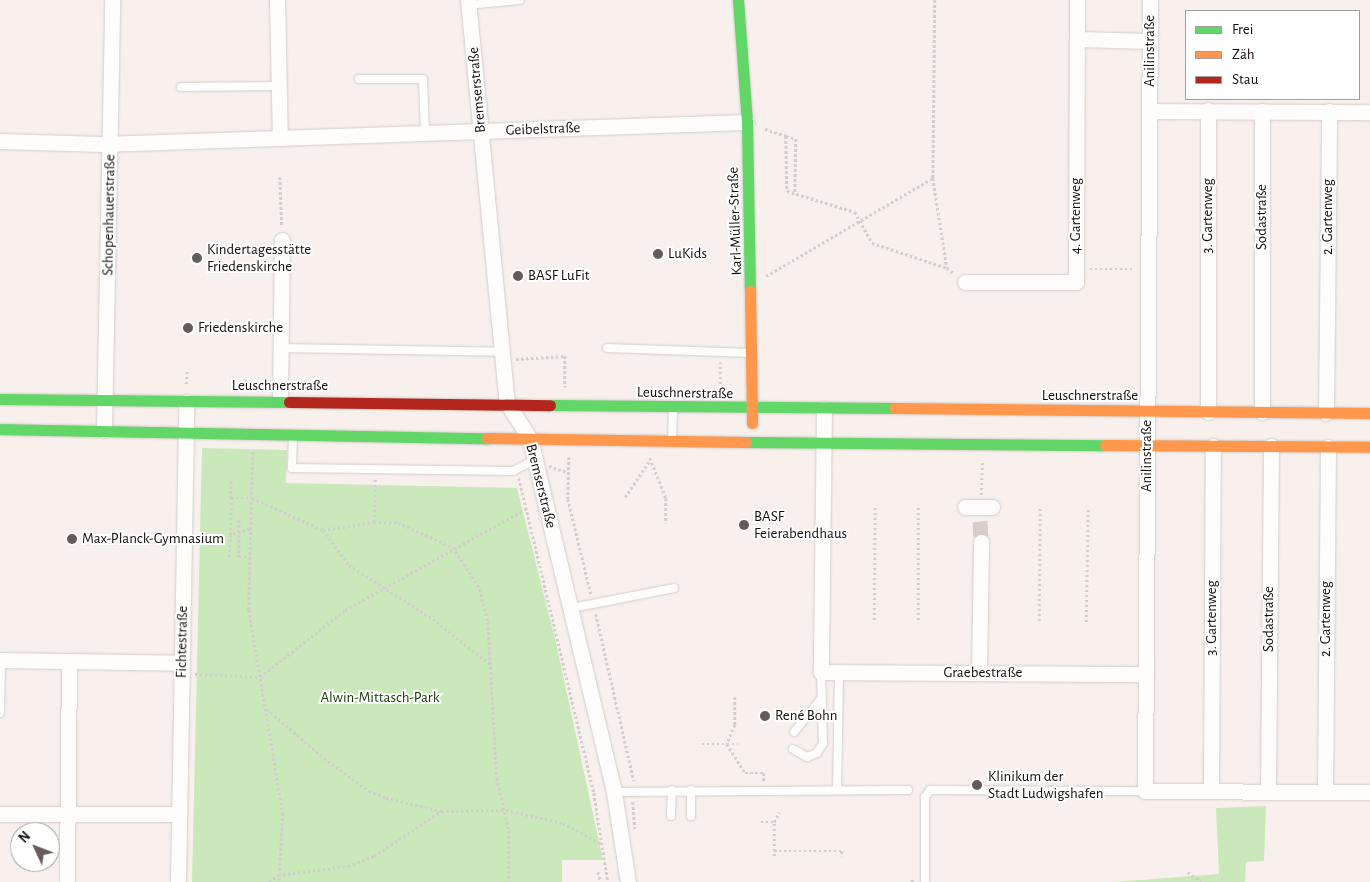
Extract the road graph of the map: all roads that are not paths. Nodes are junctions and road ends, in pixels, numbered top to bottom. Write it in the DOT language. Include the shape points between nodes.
graph roads {
  1 [pos="112,0"];
  2 [pos="276,0"];
  3 [pos="520,0"];
  4 [pos="738,0"];
  5 [pos="1077,0"];
  6 [pos="1150,0"];
  7 [pos="468,2"];
  8 [pos="1077,39"];
  9 [pos="1150,41"];
  10 [pos="359,79"];
  11 [pos="279,86"];
  12 [pos="181,87"];
  13 [pos="1208,110"];
  14 [pos="1150,111"];
  15 [pos="1262,111"];
  16 [pos="1328,111"];
  17 [pos="1370,112"];
  18 [pos="747,122"];
  19 [pos="480,131"];
  20 [pos="425,133"];
  21 [pos="280,138"];
  22 [pos="0,141"];
  23 [pos="110,144"];
  24 [pos="282,240"];
  25 [pos="965,282"];
  26 [pos="281,348"];
  27 [pos="607,348"];
  28 [pos="752,353"];
  29 [pos="502,356"];
  30 [pos="0,399"];
  31 [pos="104,400"];
  32 [pos="280,400"];
  33 [pos="186,402"];
  34 [pos="507,403"];
  35 [pos="673,408"];
  36 [pos="752,409"];
  37 [pos="824,409"];
  38 [pos="1147,412"];
  39 [pos="1208,412"];
  40 [pos="1262,412"];
  41 [pos="1326,413"];
  42 [pos="1370,413"];
  43 [pos="0,429"];
  44 [pos="104,430"];
  45 [pos="185,432"];
  46 [pos="293,434"];
  47 [pos="530,439"];
  48 [pos="672,441"];
  49 [pos="752,442"];
  50 [pos="824,442"];
  51 [pos="1147,445"];
  52 [pos="1213,446"];
  53 [pos="1271,446"];
  54 [pos="1328,447"];
  55 [pos="1370,447"];
  56 [pos="535,460"];
  57 [pos="965,507"];
  58 [pos="984,512"];
  59 [pos="980,542"];
  60 [pos="674,588"];
  61 [pos="572,608"];
  62 [pos="1,660"];
  63 [pos="69,662"];
  64 [pos="181,668"];
  65 [pos="821,672"];
  66 [pos="840,672"];
  67 [pos="980,673"];
  68 [pos="1146,674"];
  69 [pos="821,699"];
  70 [pos="0,713"];
  71 [pos="794,732"];
  72 [pos="793,749"];
  73 [pos="672,790"];
  74 [pos="691,790"];
  75 [pos="837,790"];
  76 [pos="908,790"];
  77 [pos="1145,791"];
  78 [pos="1210,791"];
  79 [pos="1268,791"];
  80 [pos="614,792"];
  81 [pos="1325,792"];
  82 [pos="1370,792"];
  83 [pos="0,814"];
  84 [pos="179,814"];
  85 [pos="68,815"];
  86 [pos="671,816"];
  87 [pos="690,816"];
  88 [pos="67,882"];
  89 [pos="178,882"];
  90 [pos="628,882"];
  91 [pos="925,882"];
  1 -- 23 [label="street, Schopenhauerstraße"];
  2 -- 11 [label="street"];
  3 -- 7 [label="lane"];
  4 -- 18 [label="street, Karl-Müller-Straße"];
  5 -- 8 [label="street, 4. Gartenweg"];
  6 -- 9 [label="street, Anilinstraße"];
  7 -- 19 [label="street, Bremserstraße"];
  8 -- 9 [label="street"];
  8 -- 25 [label="street, 4. Gartenweg" via="1076,282"];
  9 -- 14 [label="street, Anilinstraße"];
  10 -- 20 [label="lane" via="423,78"];
  11 -- 12 [label="lane"];
  11 -- 21 [label="street"];
  13 -- 14 [label="street"];
  13 -- 15 [label="street"];
  13 -- 39 [label="street, 3. Gartenweg"];
  14 -- 38 [label="street, Anilinstraße"];
  15 -- 16 [label="street"];
  15 -- 40 [label="street, Sodastraße"];
  16 -- 17 [label="street"];
  16 -- 41 [label="street, 2. Gartenweg"];
  18 -- 19 [label="street, Geibelstraße"];
  18 -- 28 [label="street, Karl-Müller-Straße"];
  19 -- 20 [label="street, Geibelstraße"];
  19 -- 29 [label="street, Bremserstraße"];
  20 -- 21 [label="street, Geibelstraße"];
  21 -- 23 [label="street, Geibelstraße"];
  22 -- 23 [label="street, Geibelstraße"];
  23 -- 31 [label="street, Schopenhauerstraße"];
  24 -- 26 [label="street"];
  26 -- 29 [label="lane"];
  26 -- 32 [label="street"];
  27 -- 28 [label="lane"];
  28 -- 36 [label="street, Karl-Müller-Straße"];
  29 -- 34 [label="street, Bremserstraße"];
  30 -- 31 [label="street, Leuschnerstraße"];
  31 -- 33 [label="street, Leuschnerstraße"];
  31 -- 44 [label="street, Schopenhauerstraße"];
  32 -- 33 [label="street, Leuschnerstraße"];
  32 -- 34 [label="street, Leuschnerstraße"];
  33 -- 45 [label="street, Fichtestraße"];
  34 -- 35 [label="street, Leuschnerstraße"];
  34 -- 47 [label="street, Bremserstraße"];
  35 -- 36 [label="street, Leuschnerstraße"];
  35 -- 48 [label="lane"];
  36 -- 37 [label="street, Leuschnerstraße"];
  36 -- 49 [label="street, Karl-Müller-Straße"];
  37 -- 38 [label="street, Leuschnerstraße"];
  37 -- 50 [label="street"];
  38 -- 39 [label="street, Leuschnerstraße"];
  38 -- 51 [label="street, Anilinstraße"];
  39 -- 40 [label="street, Leuschnerstraße"];
  40 -- 41 [label="street, Leuschnerstraße"];
  41 -- 42 [label="street, Leuschnerstraße"];
  43 -- 44 [label="street"];
  44 -- 45 [label="street"];
  45 -- 46 [label="street"];
  45 -- 64 [label="street, Fichtestraße"];
  46 -- 47 [label="street"];
  46 -- 56 [label="lane" via="292,468 518,469"];
  47 -- 48 [label="street"];
  47 -- 56 [label="street, Bremserstraße"];
  48 -- 49 [label="street"];
  49 -- 50 [label="street"];
  50 -- 51 [label="street"];
  50 -- 65 [label="street"];
  51 -- 52 [label="street"];
  51 -- 68 [label="street, Anilinstraße"];
  52 -- 53 [label="street"];
  52 -- 78 [label="street, 3. Gartenweg"];
  53 -- 54 [label="street"];
  53 -- 79 [label="street, Sodastraße"];
  54 -- 55 [label="street"];
  54 -- 81 [label="street, 2. Gartenweg"];
  56 -- 61 [label="street, Bremserstraße"];
  57 -- 58 [label="street"];
  59 -- 67 [label="street"];
  60 -- 61 [label="lane"];
  61 -- 80 [label="street, Bremserstraße"];
  62 -- 63 [label="street"];
  62 -- 70 [label="lane"];
  63 -- 64 [label="street"];
  63 -- 85 [label="street"];
  64 -- 84 [label="street, Fichtestraße"];
  65 -- 66 [label="street, Graebestraße"];
  65 -- 69 [label="lane"];
  66 -- 67 [label="street, Graebestraße"];
  66 -- 75 [label="lane"];
  67 -- 68 [label="street, Graebestraße"];
  68 -- 77 [label="street, Anilinstraße"];
  69 -- 71 [label="lane"];
  69 -- 72 [label="lane" via="824,743 817,753 807,757"];
  73 -- 74 [label="lane"];
  73 -- 80 [label="lane"];
  73 -- 86 [label="lane"];
  74 -- 75 [label="lane"];
  74 -- 87 [label="lane"];
  75 -- 76 [label="lane"];
  77 -- 78 [label="street"];
  77 -- 91 [label="lane" via="930,790 925,797"];
  78 -- 79 [label="street"];
  79 -- 81 [label="street"];
  80 -- 90 [label="street, Bremserstraße"];
  81 -- 82 [label="street"];
  83 -- 85 [label="street"];
  84 -- 85 [label="street"];
  84 -- 89 [label="street, Fichtestraße"];
  85 -- 88 [label="street"];
}
